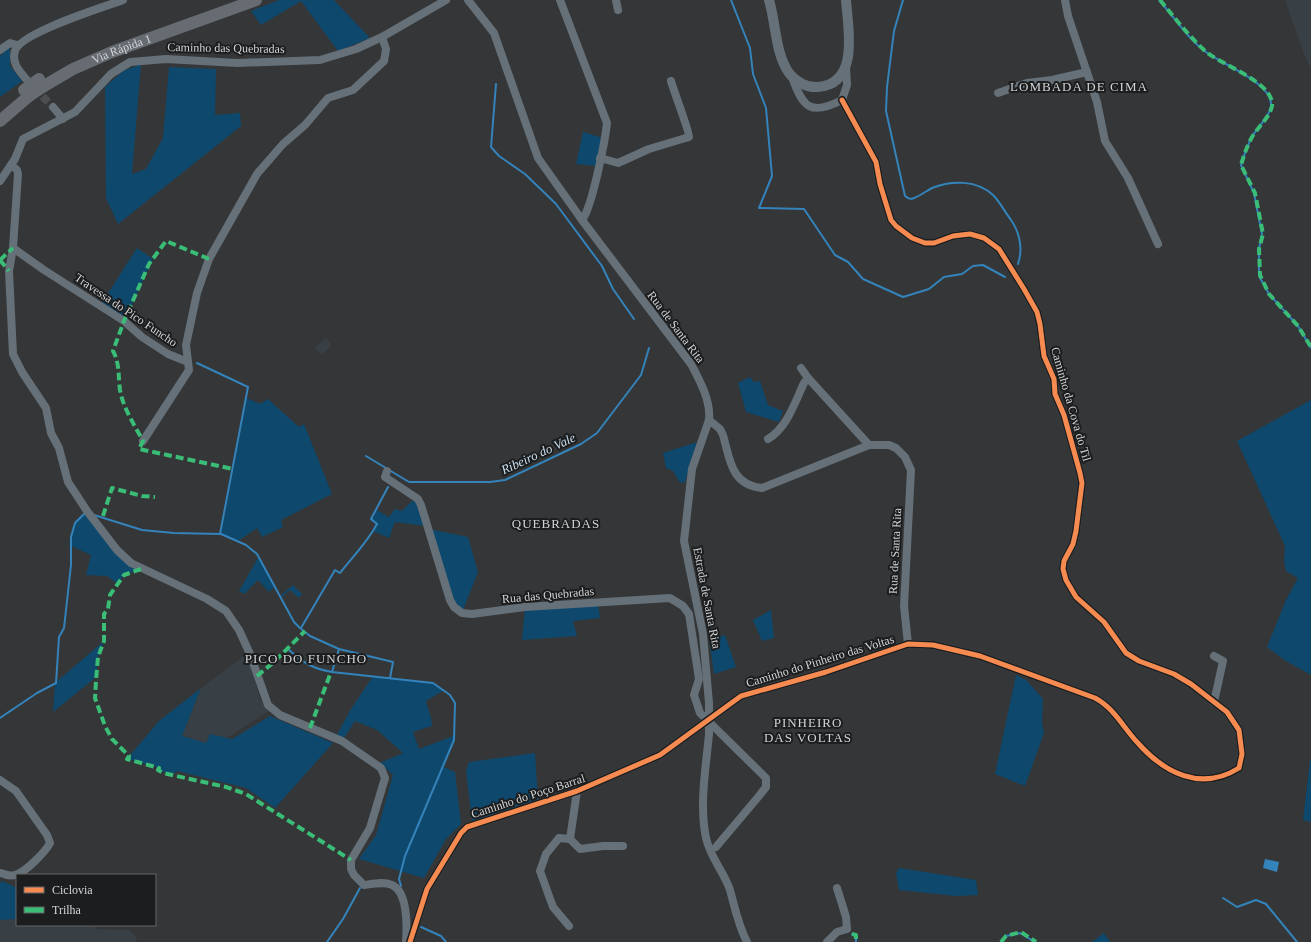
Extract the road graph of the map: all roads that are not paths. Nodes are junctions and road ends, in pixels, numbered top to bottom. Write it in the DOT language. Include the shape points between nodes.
graph roads {
  1 [pos="123,0"];
  2 [pos="234,0"];
  3 [pos="256,0"];
  4 [pos="446,0"];
  5 [pos="468,0"];
  6 [pos="560,0"];
  7 [pos="616,0"];
  8 [pos="769,0"];
  9 [pos="846,0"];
  10 [pos="1065,0"];
  11 [pos="618,10"];
  12 [pos="382,38"];
  13 [pos="19,43"];
  14 [pos="0,50"];
  15 [pos="846,68"];
  16 [pos="1087,72"];
  17 [pos="792,77"];
  18 [pos="671,81"];
  19 [pos="833,82"];
  20 [pos="32,86"];
  21 [pos="845,92"];
  22 [pos="998,93"];
  23 [pos="842,100"];
  24 [pos="53,107"];
  25 [pos="0,110"];
  26 [pos="62,119"];
  27 [pos="0,120"];
  28 [pos="600,158"];
  29 [pos="11,165"];
  30 [pos="0,181"];
  31 [pos="582,220"];
  32 [pos="1158,244"];
  33 [pos="14,248"];
  34 [pos="188,362"];
  35 [pos="801,368"];
  36 [pos="808,378"];
  37 [pos="709,420"];
  38 [pos="768,439"];
  39 [pos="143,442"];
  40 [pos="870,445"];
  41 [pos="387,471"];
  42 [pos="908,644"];
  43 [pos="1214,656"];
  44 [pos="1214,702"];
  45 [pos="707,720"];
  46 [pos="1239,768"];
  47 [pos="0,780"];
  48 [pos="577,792"];
  49 [pos="570,839"];
  50 [pos="623,846"];
  51 [pos="716,847"];
  52 [pos="0,873"];
  53 [pos="18,874"];
  54 [pos="16,875"];
  55 [pos="837,888"];
  56 [pos="569,926"];
  57 [pos="409,942"];
  58 [pos="747,942"];
  59 [pos="827,942"];
  1 -- 13 [label="street" via="41,31"];
  2 -- 20 [label="highway, Via Rápida 1" via="84,56"];
  3 -- 20 [label="highway, Via Rápida 1" via="106,55"];
  4 -- 12 [label="street, Caminho das Quebradas"];
  5 -- 31 [label="street, Rua de Santa Rita" via="494,33 538,158"];
  6 -- 28 [label="street" via="607,123"];
  7 -- 11 [label="street"];
  8 -- 17 [label="main road" via="782,58"];
  9 -- 15 [label="main road" via="849,46"];
  10 -- 16 [label="street"];
  12 -- 26 [label="street, Caminho das Quebradas" via="356,49 306,62 237,63 166,59 130,62 111,74 80,108"];
  12 -- 34 [label="street" via="386,49 384,61 380,66 353,90 328,98 257,174 209,259 197,293 186,345"];
  13 -- 14 [label="street" via="10,43"];
  13 -- 20 [label="street" via="14,51 15,62"];
  15 -- 19 [label="main road"];
  15 -- 21 [label="street"];
  16 -- 22 [label="street" via="1027,83"];
  16 -- 32 [label="street" via="1097,102 1105,141 1128,178"];
  17 -- 19 [label="main road" via="816,88"];
  17 -- 23 [label="street" via="808,106 820,109"];
  18 -- 28 [label="street" via="682,117 690,133 689,137 649,149 618,164"];
  19 -- 21 [label="street"];
  20 -- 25 [label="highway, Via Rápida 1"];
  20 -- 27 [label="highway, Via Rápida 1"];
  21 -- 23 [label="street"];
  23 -- 44 [label="street, Caminho da Cova do Til" via="876,162 891,220 912,238 925,243 970,234 984,238 999,249 1037,312 1044,356 1054,379 1055,394 1064,415 1082,483 1076,531 1063,569 1071,590 1104,622 1126,653 1174,674"];
  24 -- 26 [label="street"];
  26 -- 29 [label="street, Caminho das Quebradas" via="23,139"];
  28 -- 31 [label="street" via="589,206"];
  29 -- 30 [label="street, Caminho das Quebradas"];
  29 -- 33 [label="street" via="18,174"];
  31 -- 37 [label="street, Rua de Santa Rita" via="691,364 706,398"];
  33 -- 34 [label="street, Travessa do Pico Funcho" via="124,321 142,337 168,354"];
  33 -- 57 [label="street" via="9,271 13,354 46,408 51,433 59,448 68,482 90,516 117,550 131,563 207,599 226,611 239,630 268,705 280,715 342,741 384,772 385,778 370,828 351,860 351,869 364,885 387,884 398,889 407,916 406,941"];
  34 -- 39 [label="street" via="189,370"];
  35 -- 36 [label="street"];
  36 -- 38 [label="street" via="784,424"];
  36 -- 40 [label="street"];
  37 -- 40 [label="street, Rua de Santa Rita" via="723,435 734,473 751,487 762,488"];
  37 -- 58 [label="street, Estrada de Santa Rita, bridge" via="692,469 684,541 703,634 709,703 704,796 706,837 730,890 738,923"];
  40 -- 42 [label="street, Rua de Santa Rita" via="889,445 896,448 905,457 911,470 904,606"];
  41 -- 45 [label="street, Rua das Quebradas" via="385,477 418,499 450,600 462,613 670,598 683,606 689,614 698,673 694,695 700,713"];
  42 -- 45 [label="street, Caminho do Pinheiro das Voltas" via="826,672 741,696"];
  42 -- 46 [label="street, Caminho do Pinheiro das Voltas" via="933,645 980,656 1095,698 1108,706 1147,753 1186,777 1201,780 1216,778"];
  43 -- 44 [label="street" via="1222,662"];
  44 -- 46 [label="street, Caminho da Cova do Til" via="1227,712 1239,730 1242,754"];
  45 -- 48 [label="street, Caminho do Poço Barral" via="660,755"];
  45 -- 51 [label="street" via="766,778 766,787 760,796"];
  47 -- 53 [label="street" via="16,790 50,843 44,852"];
  48 -- 49 [label="street"];
  48 -- 57 [label="street, Caminho do Poço Barral" via="467,827 460,833 427,889"];
  49 -- 50 [label="street" via="580,849"];
  49 -- 56 [label="street" via="559,838 546,854 540,871 553,907"];
  52 -- 54 [label="street"];
  55 -- 59 [label="street" via="849,932 837,932"];
}
